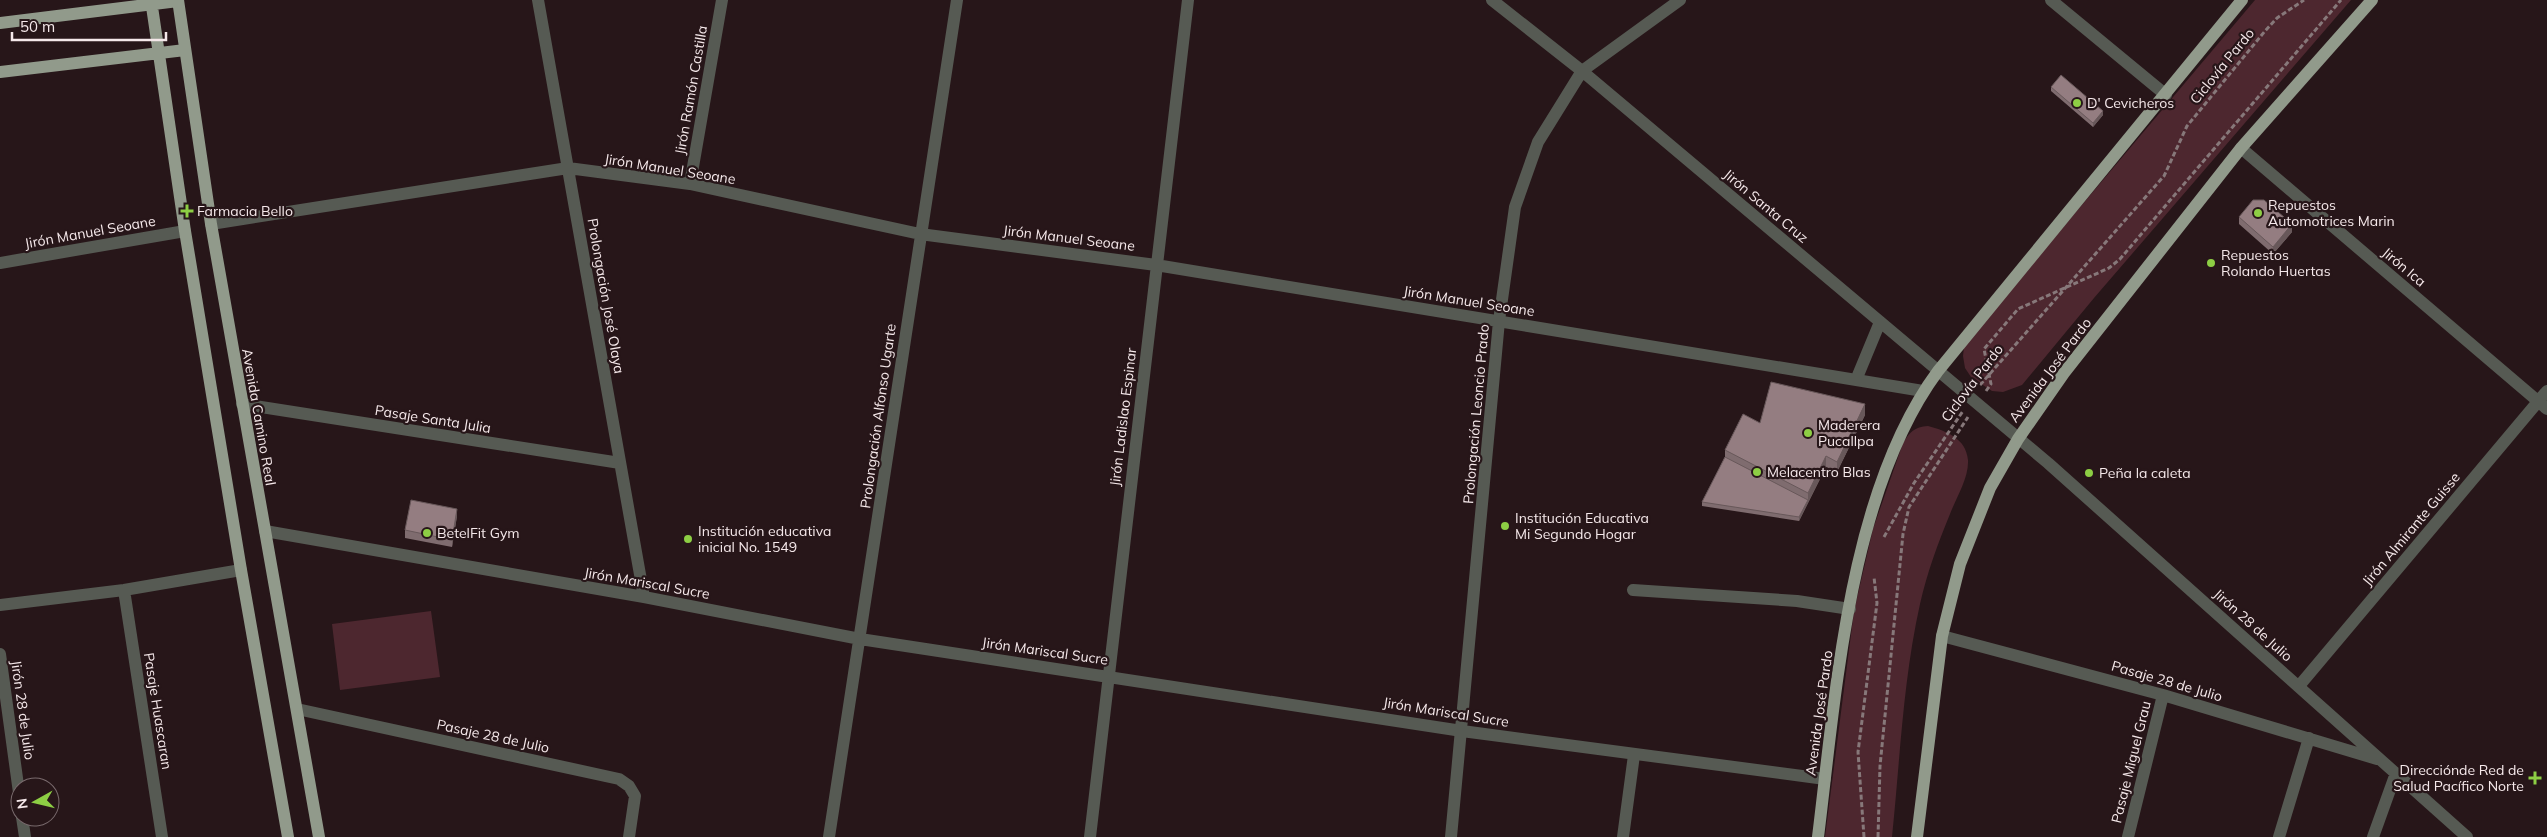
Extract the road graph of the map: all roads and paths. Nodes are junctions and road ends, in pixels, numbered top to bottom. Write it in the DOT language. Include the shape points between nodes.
graph roads {
  1 [pos="178,0"];
  2 [pos="538,0"];
  3 [pos="722,0"];
  4 [pos="957,0"];
  5 [pos="1188,0"];
  6 [pos="1492,0"];
  7 [pos="1680,0"];
  8 [pos="2051,0"];
  9 [pos="2242,0"];
  10 [pos="2304,0"];
  11 [pos="2372,0"];
  12 [pos="151,2"];
  13 [pos="0,23"];
  14 [pos="185,50"];
  15 [pos="158,52"];
  16 [pos="1582,71"];
  17 [pos="0,72"];
  18 [pos="2166,95"];
  19 [pos="2241,148"];
  20 [pos="568,168"];
  21 [pos="690,184"];
  22 [pos="211,224"];
  23 [pos="185,231"];
  24 [pos="920,234"];
  25 [pos="0,263"];
  26 [pos="1156,265"];
  27 [pos="1499,321"];
  28 [pos="1880,322"];
  29 [pos="1938,371"];
  30 [pos="1856,380"];
  31 [pos="1923,391"];
  32 [pos="2547,391"];
  33 [pos="1971,399"];
  34 [pos="242,404"];
  35 [pos="2542,405"];
  36 [pos="2018,439"];
  37 [pos="620,463"];
  38 [pos="265,531"];
  39 [pos="1882,542"];
  40 [pos="241,570"];
  41 [pos="1875,571"];
  42 [pos="124,590"];
  43 [pos="1633,590"];
  44 [pos="644,597"];
  45 [pos="0,605"];
  46 [pos="1850,609"];
  47 [pos="1942,636"];
  48 [pos="860,639"];
  49 [pos="0,654"];
  50 [pos="1108,675"];
  51 [pos="2299,686"];
  52 [pos="3,695"];
  53 [pos="2163,695"];
  54 [pos="297,709"];
  55 [pos="1462,730"];
  56 [pos="2309,738"];
  57 [pos="1634,755"];
  58 [pos="2382,760"];
  59 [pos="2396,773"];
  60 [pos="16,777"];
  61 [pos="1825,778"];
  62 [pos="162,837"];
  63 [pos="288,837"];
  64 [pos="319,837"];
  65 [pos="629,837"];
  66 [pos="829,837"];
  67 [pos="1090,837"];
  68 [pos="1451,837"];
  69 [pos="1623,837"];
  70 [pos="1818,837"];
  71 [pos="1864,837"];
  72 [pos="1917,837"];
  73 [pos="2128,837"];
  74 [pos="2279,837"];
  75 [pos="2373,837"];
  76 [pos="2466,837"];
  1 -- 12 [label="main road"];
  1 -- 14 [label="main road, Avenida Camino Real"];
  2 -- 20 [label="street, Prolongación José Olaya"];
  3 -- 21 [label="street, Jirón Ramón Castilla"];
  4 -- 24 [label="street, Prolongación Alfonso Ugarte"];
  5 -- 26 [label="street, Jirón Ladislao Espinar"];
  6 -- 16 [label="street, Jirón Santa Cruz"];
  7 -- 16 [label="street, Prolongación Leoncio Prado"];
  8 -- 18 [label="street"];
  9 -- 18 [label="main road, Avenida José Pardo"];
  10 -- 33 [label="path, Ciclovía Pardo" via="2265,31 2187,126 2164,176 1988,374"];
  11 -- 19 [label="main road, Avenida José Pardo"];
  12 -- 13 [label="main road"];
  12 -- 15 [label="main road"];
  14 -- 15 [label="main road"];
  14 -- 22 [label="main road, Avenida Camino Real"];
  15 -- 17 [label="main road"];
  15 -- 23 [label="main road"];
  16 -- 27 [label="street, Prolongación Leoncio Prado" via="1538,142 1515,208"];
  16 -- 28 [label="street, Jirón Santa Cruz"];
  18 -- 29 [label="main road, Avenida José Pardo"];
  19 -- 35 [label="street, Jirón Ica"];
  19 -- 36 [label="main road, Avenida José Pardo" via="2064,373"];
  20 -- 21 [label="street, Jirón Manuel Seoane"];
  20 -- 22 [label="street, Jirón Manuel Seoane"];
  20 -- 37 [label="street, Prolongación José Olaya"];
  21 -- 24 [label="street, Jirón Manuel Seoane"];
  22 -- 34 [label="main road, Avenida Camino Real"];
  23 -- 25 [label="street, Jirón Manuel Seoane"];
  23 -- 40 [label="main road"];
  24 -- 26 [label="street, Jirón Manuel Seoane"];
  24 -- 48 [label="street, Prolongación Alfonso Ugarte"];
  26 -- 27 [label="street, Jirón Manuel Seoane"];
  26 -- 50 [label="street, Jirón Ladislao Espinar"];
  27 -- 30 [label="street, Jirón Manuel Seoane"];
  27 -- 55 [label="street, Prolongación Leoncio Prado"];
  28 -- 29 [label="street, Jirón Santa Cruz"];
  28 -- 30 [label="street"];
  29 -- 31 [label="main road, Avenida José Pardo"];
  29 -- 33 [label="street, Jirón Santa Cruz"];
  30 -- 31 [label="street, Jirón Manuel Seoane"];
  31 -- 46 [label="main road, Avenida José Pardo" via="1891,452 1868,524"];
  32 -- 35 [label="street, Jirón Almirante Guisse"];
  33 -- 36 [label="street, Jirón Santa Cruz"];
  33 -- 39 [label="path, Ciclovía Pardo" via="1914,483"];
  34 -- 37 [label="street, Pasaje Santa Julia"];
  34 -- 38 [label="main road, Avenida Camino Real"];
  35 -- 51 [label="street, Jirón Almirante Guisse"];
  36 -- 47 [label="main road, Avenida José Pardo" via="1990,488 1960,564"];
  36 -- 51 [label="street, Jirón 28 de Julio"];
  37 -- 44 [label="street, Prolongación José Olaya"];
  38 -- 44 [label="street, Jirón Mariscal Sucre"];
  38 -- 54 [label="main road, Avenida Camino Real"];
  40 -- 42 [label="street"];
  40 -- 63 [label="main road"];
  41 -- 71 [label="path" via="1877,603 1858,752"];
  42 -- 45 [label="street"];
  42 -- 62 [label="street, Pasaje Huascaran"];
  43 -- 46 [label="street" via="1797,601"];
  44 -- 48 [label="street, Jirón Mariscal Sucre"];
  46 -- 61 [label="main road, Avenida José Pardo"];
  47 -- 53 [label="street, Pasaje 28 de Julio"];
  47 -- 72 [label="main road, Avenida José Pardo"];
  48 -- 50 [label="street, Jirón Mariscal Sucre"];
  48 -- 66 [label="street, Prolongación Alfonso Ugarte"];
  49 -- 52 [label="street, Jirón 28 de Julio"];
  50 -- 55 [label="street, Jirón Mariscal Sucre"];
  50 -- 67 [label="street, Jirón Ladislao Espinar"];
  51 -- 58 [label="street, Jirón 28 de Julio"];
  52 -- 60 [label="street, Jirón 28 de Julio"];
  53 -- 56 [label="street, Pasaje 28 de Julio"];
  53 -- 73 [label="street, Pasaje Miguel Grau"];
  54 -- 64 [label="main road, Avenida Camino Real"];
  54 -- 65 [label="street, Pasaje 28 de Julio" via="619,779 635,796"];
  55 -- 57 [label="street, Jirón Mariscal Sucre"];
  55 -- 68 [label="street, Prolongación Leoncio Prado"];
  56 -- 58 [label="street, Pasaje 28 de Julio"];
  56 -- 74 [label="street"];
  57 -- 61 [label="street, Jirón Mariscal Sucre"];
  57 -- 69 [label="street"];
  58 -- 59 [label="street, Jirón 28 de Julio"];
  59 -- 75 [label="street"];
  59 -- 76 [label="street, Jirón 28 de Julio"];
  61 -- 70 [label="main road, Avenida José Pardo"];
}
